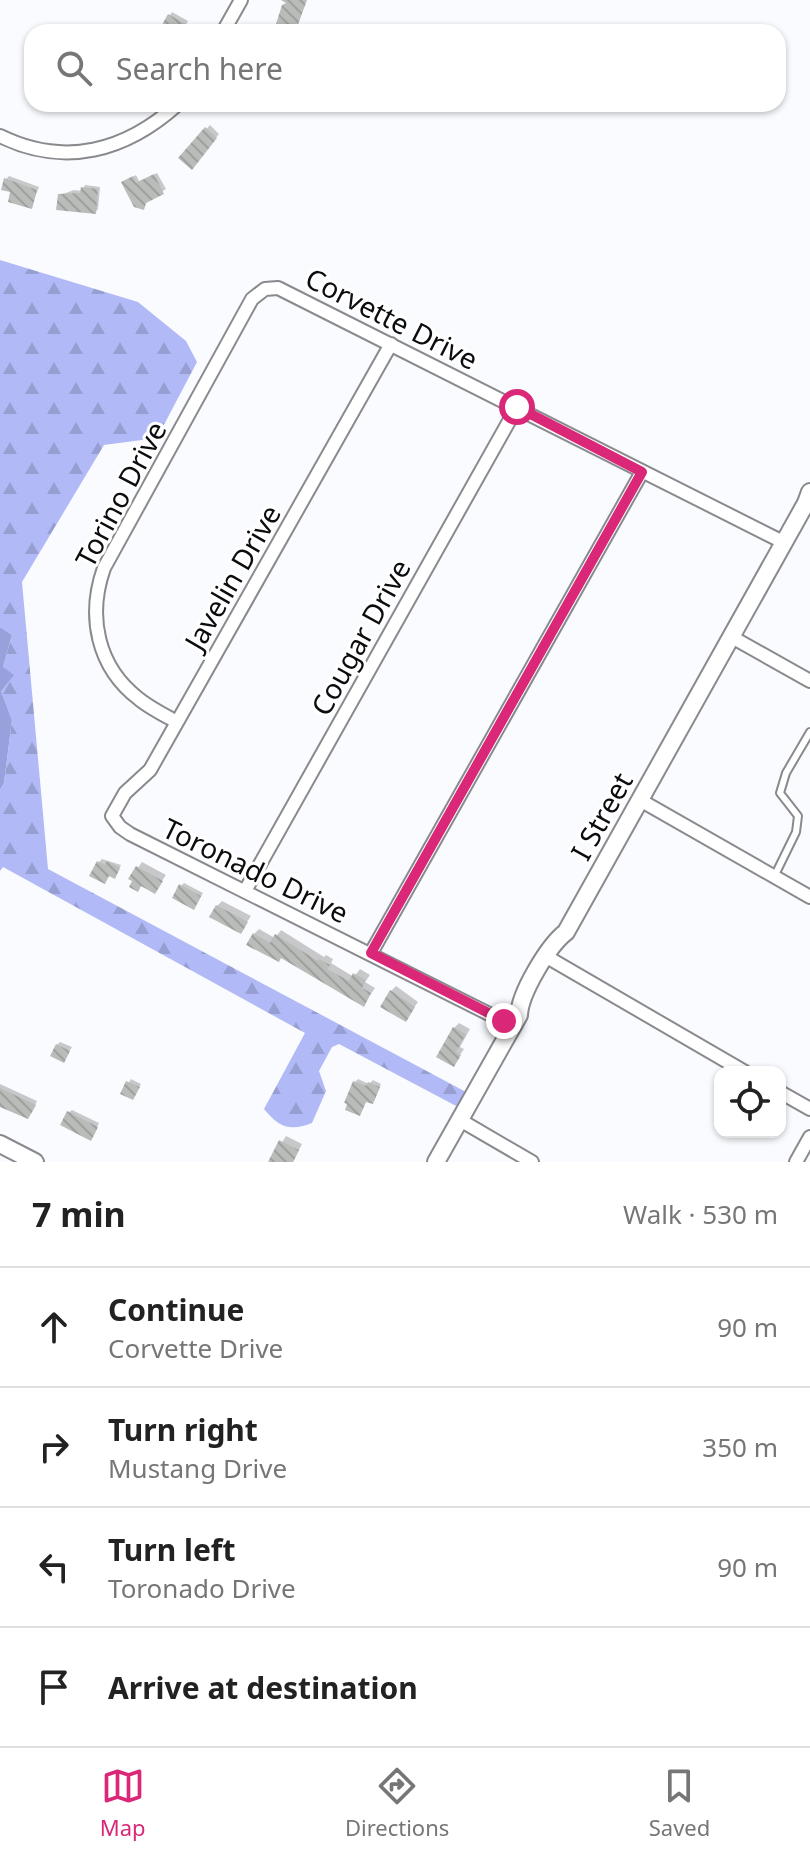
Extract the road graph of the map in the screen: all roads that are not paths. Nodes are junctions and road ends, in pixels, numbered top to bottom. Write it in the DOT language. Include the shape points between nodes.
graph roads {
  1 [pos="241,0"];
  2 [pos="228,24"];
  3 [pos="168,112"];
  4 [pos="0,136"];
  5 [pos="278,288"];
  6 [pos="391,344"];
  7 [pos="517,407"];
  8 [pos="642,472"];
  9 [pos="810,492"];
  10 [pos="785,543"];
  11 [pos="730,636"];
  12 [pos="810,681"];
  13 [pos="177,722"];
  14 [pos="810,732"];
  15 [pos="640,800"];
  16 [pos="106,817"];
  17 [pos="774,877"];
  18 [pos="245,891"];
  19 [pos="810,897"];
  20 [pos="371,953"];
  21 [pos="547,957"];
  22 [pos="513,1026"];
  23 [pos="735,1066"];
  24 [pos="786,1095"];
  25 [pos="810,1109"];
  26 [pos="460,1120"];
  27 [pos="810,1137"];
  28 [pos="0,1144"];
  29 [pos="35,1162"];
  30 [pos="436,1162"];
  31 [pos="532,1162"];
  32 [pos="796,1162"];
  1 -- 2 [label="street"];
  3 -- 4 [label="street" via="143,131 75,153 45,152"];
  5 -- 6 [label="street, Corvette Drive"];
  5 -- 13 [label="street, Torino Drive" via="265,289 252,299 97,586 94,620 101,650 116,676 138,699"];
  6 -- 7 [label="street, Corvette Drive"];
  6 -- 13 [label="street, Javelin Drive"];
  7 -- 8 [label="street, Corvette Drive"];
  7 -- 18 [label="street, Cougar Drive"];
  8 -- 10 [label="street, Corvette Drive"];
  8 -- 20 [label="street"];
  9 -- 10 [label="street, I Street"];
  10 -- 11 [label="street, I Street"];
  11 -- 12 [label="street"];
  11 -- 15 [label="street, I Street"];
  13 -- 16 [label="street, Javelin Drive" via="150,770"];
  14 -- 17 [label="lane" via="780,793 798,816"];
  15 -- 17 [label="street"];
  15 -- 21 [label="street, I Street"];
  16 -- 18 [label="street, Toronado Drive"];
  17 -- 19 [label="street"];
  18 -- 20 [label="street, Toronado Drive"];
  20 -- 22 [label="street, Toronado Drive"];
  21 -- 22 [label="street, I Street"];
  21 -- 23 [label="street"];
  22 -- 26 [label="street, I Street"];
  24 -- 25 [label="street"];
  26 -- 30 [label="street, I Street"];
  26 -- 31 [label="street"];
  27 -- 32 [label="street"];
  28 -- 29 [label="street"];
}
